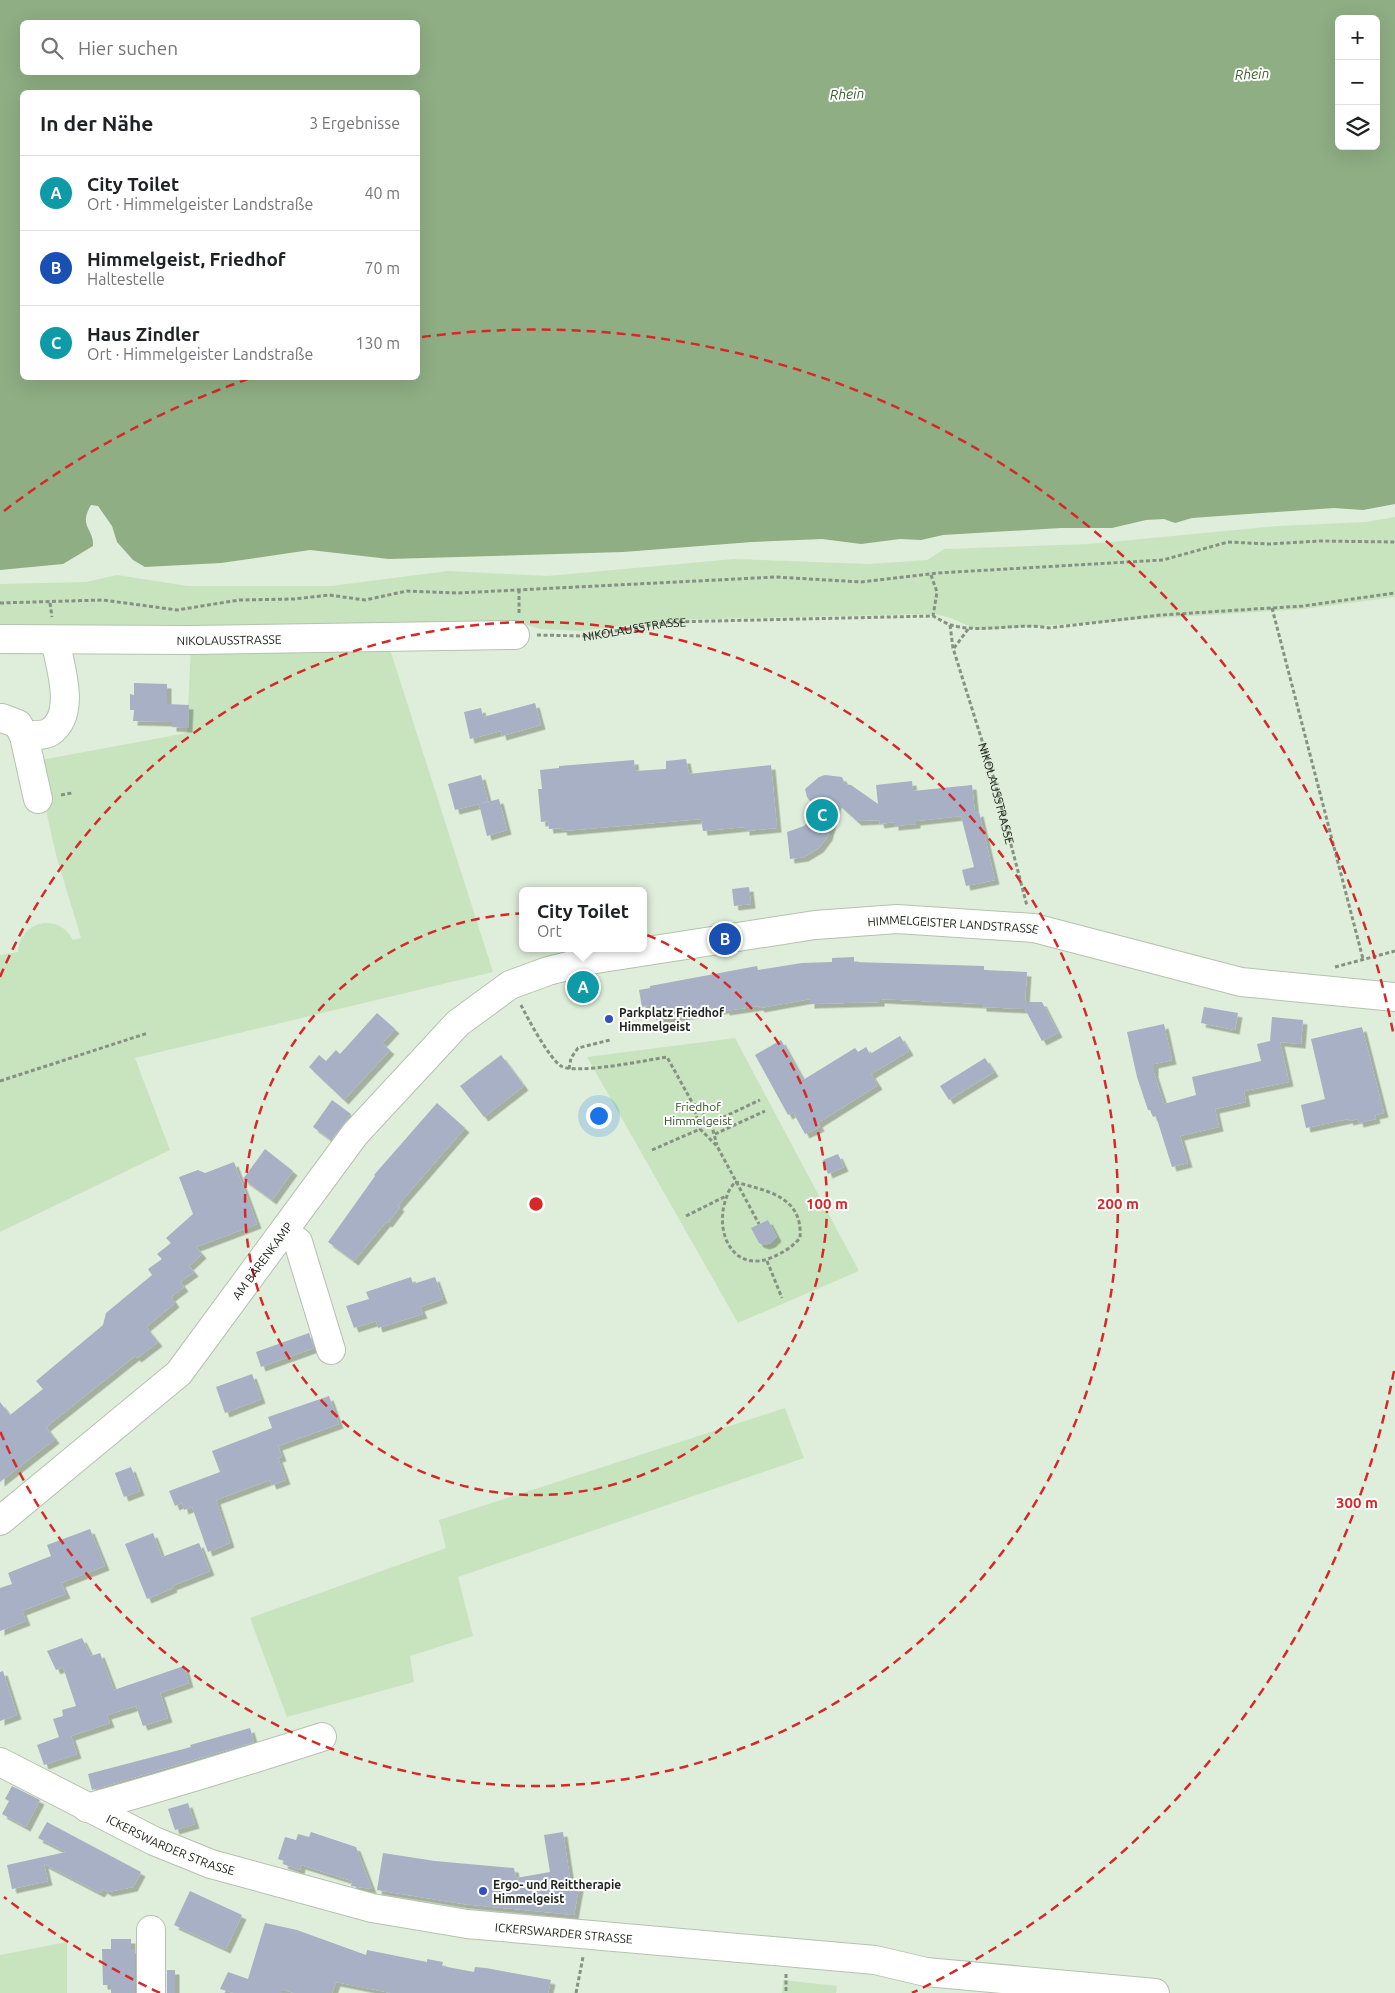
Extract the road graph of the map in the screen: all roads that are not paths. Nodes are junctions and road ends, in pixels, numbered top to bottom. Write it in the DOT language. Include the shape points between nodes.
graph roads {
  1 [pos="517,628"];
  2 [pos="0,639"];
  3 [pos="55,640"];
  4 [pos="2,718"];
  5 [pos="24,736"];
  6 [pos="38,799"];
  7 [pos="647,951"];
  8 [pos="641,952"];
  9 [pos="510,985"];
  10 [pos="1395,997"];
  11 [pos="283,1232"];
  12 [pos="331,1350"];
  13 [pos="0,1520"];
  14 [pos="322,1737"];
  15 [pos="0,1762"];
  16 [pos="87,1808"];
  17 [pos="151,1930"];
  18 [pos="1114,1991"];
  19 [pos="151,1993"];
  20 [pos="1155,1993"];
  1 -- 3 [label="street, NIKOLAUSSTRASSE" via="404,638"];
  2 -- 3 [label="street, NIKOLAUSSTRASSE"];
  3 -- 5 [label="street" via="64,695 63,713 58,725 49,733"];
  4 -- 5 [label="street" via="18,724"];
  5 -- 6 [label="street"];
  7 -- 10 [label="street, HIMMELGEISTER LANDSTRASSE" via="815,925 897,919 1034,928 1241,982"];
  8 -- 9 [label="street, HIMMELGEISTER LANDSTRASSE" via="548,971"];
  9 -- 11 [label="street, AM BÄRENKAMP" via="458,1023 356,1134"];
  11 -- 12 [label="street" via="298,1242"];
  11 -- 13 [label="street, AM BÄRENKAMP" via="179,1373"];
  14 -- 16 [label="street"];
  15 -- 16 [label="street, ICKERSWARDER STRASSE"];
  16 -- 18 [label="street, ICKERSWARDER STRASSE" via="211,1864 381,1910 468,1924 875,1960 926,1972"];
  17 -- 19 [label="street"];
  18 -- 20 [label="street, ICKERSWARDER STRASSE"];
}
